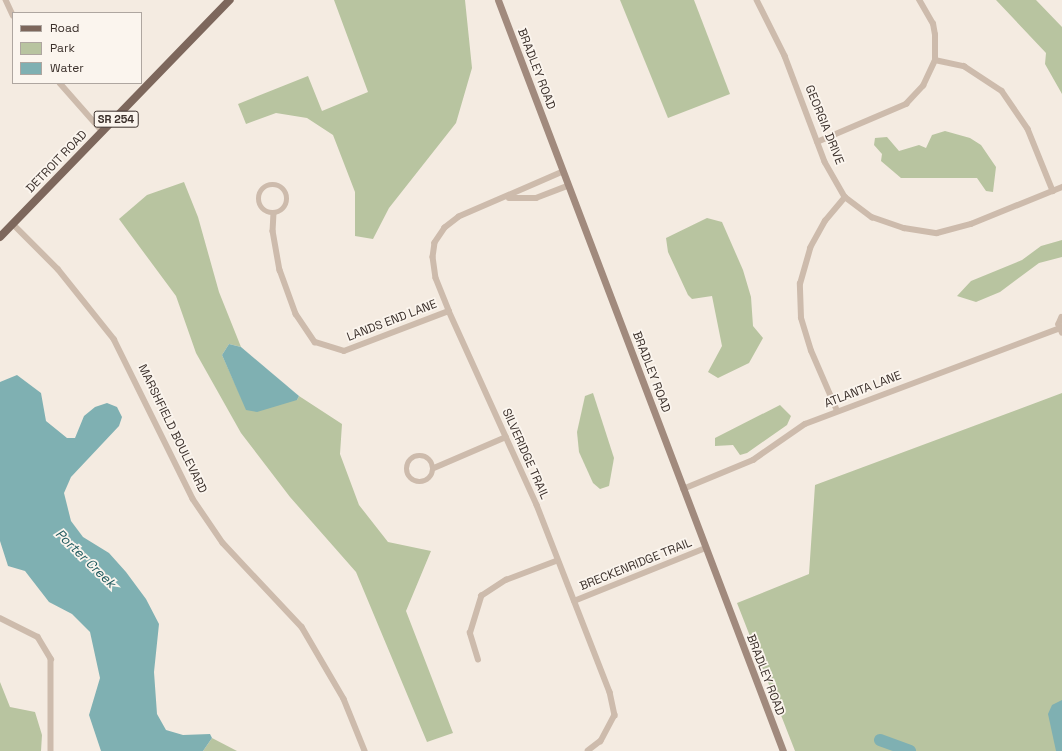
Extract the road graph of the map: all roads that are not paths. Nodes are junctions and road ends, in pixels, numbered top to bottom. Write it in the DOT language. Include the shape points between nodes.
graph roads {
  1 [pos="6,0"];
  2 [pos="230,0"];
  3 [pos="498,0"];
  4 [pos="756,0"];
  5 [pos="919,0"];
  6 [pos="12,13"];
  7 [pos="935,60"];
  8 [pos="61,84"];
  9 [pos="103,132"];
  10 [pos="817,142"];
  11 [pos="563,172"];
  12 [pos="568,186"];
  13 [pos="1062,187"];
  14 [pos="1053,191"];
  15 [pos="845,197"];
  16 [pos="509,198"];
  17 [pos="274,213"];
  18 [pos="13,224"];
  19 [pos="0,237"];
  20 [pos="449,311"];
  21 [pos="1062,317"];
  22 [pos="1061,330"];
  23 [pos="837,411"];
  24 [pos="506,437"];
  25 [pos="434,468"];
  26 [pos="683,489"];
  27 [pos="706,548"];
  28 [pos="556,562"];
  29 [pos="574,601"];
  30 [pos="0,618"];
  31 [pos="478,660"];
  32 [pos="51,751"];
  33 [pos="365,751"];
  34 [pos="588,751"];
  35 [pos="783,751"];
  1 -- 6 [label="street"];
  2 -- 9 [label="main road, DETROIT ROAD / SR 254"];
  3 -- 11 [label="street, BRADLEY ROAD"];
  4 -- 10 [label="street, GEORGIA DRIVE" via="785,56"];
  5 -- 7 [label="street" via="933,24"];
  7 -- 10 [label="street" via="923,86 906,104"];
  7 -- 14 [label="street" via="964,66 1002,90 1028,129"];
  8 -- 9 [label="street"];
  9 -- 18 [label="main road, DETROIT ROAD / SR 254"];
  10 -- 15 [label="street, GEORGIA DRIVE"];
  11 -- 12 [label="street, BRADLEY ROAD"];
  11 -- 16 [label="street, SILVERIDGE TRAIL" via="526,186"];
  12 -- 16 [label="street, SILVERIDGE TRAIL" via="536,198"];
  12 -- 26 [label="street, BRADLEY ROAD"];
  13 -- 14 [label="street, GEORGIA DRIVE"];
  14 -- 15 [label="street, GEORGIA DRIVE" via="971,224 937,233 920,232 872,217"];
  15 -- 23 [label="street" via="825,221 810,248 800,284 801,318 811,351"];
  16 -- 20 [label="street, SILVERIDGE TRAIL" via="459,217 444,228 435,243 436,278"];
  17 -- 17 [label="street" via="265,210 259,198 263,189 272,185 280,187 287,198 285,207"];
  17 -- 20 [label="street, LANDS END LANE" via="273,231 280,270 296,314 315,342 344,351"];
  18 -- 19 [label="main road, DETROIT ROAD / SR 254"];
  18 -- 33 [label="street, MARSHFIELD BOULEVARD" via="58,269 114,339 193,499 223,543 302,627 344,699"];
  20 -- 24 [label="street, SILVERIDGE TRAIL"];
  21 -- 22 [label="street, ATLANTA LANE"];
  22 -- 23 [label="street, ATLANTA LANE"];
  23 -- 26 [label="street, ATLANTA LANE" via="805,424 753,460"];
  24 -- 25 [label="street"];
  24 -- 28 [label="street, SILVERIDGE TRAIL" via="537,505"];
  25 -- 25 [label="street" via="431,476 424,482 415,481 407,471 411,460 419,456 427,457"];
  26 -- 27 [label="street, BRADLEY ROAD"];
  27 -- 29 [label="street, BRECKENRIDGE TRAIL"];
  27 -- 35 [label="street, BRADLEY ROAD"];
  28 -- 29 [label="street, SILVERIDGE TRAIL"];
  28 -- 31 [label="street" via="506,580 481,596 470,633"];
  29 -- 34 [label="street, SILVERIDGE TRAIL" via="610,692 615,715 601,741"];
  30 -- 32 [label="street" via="38,638 51,659"];
}
